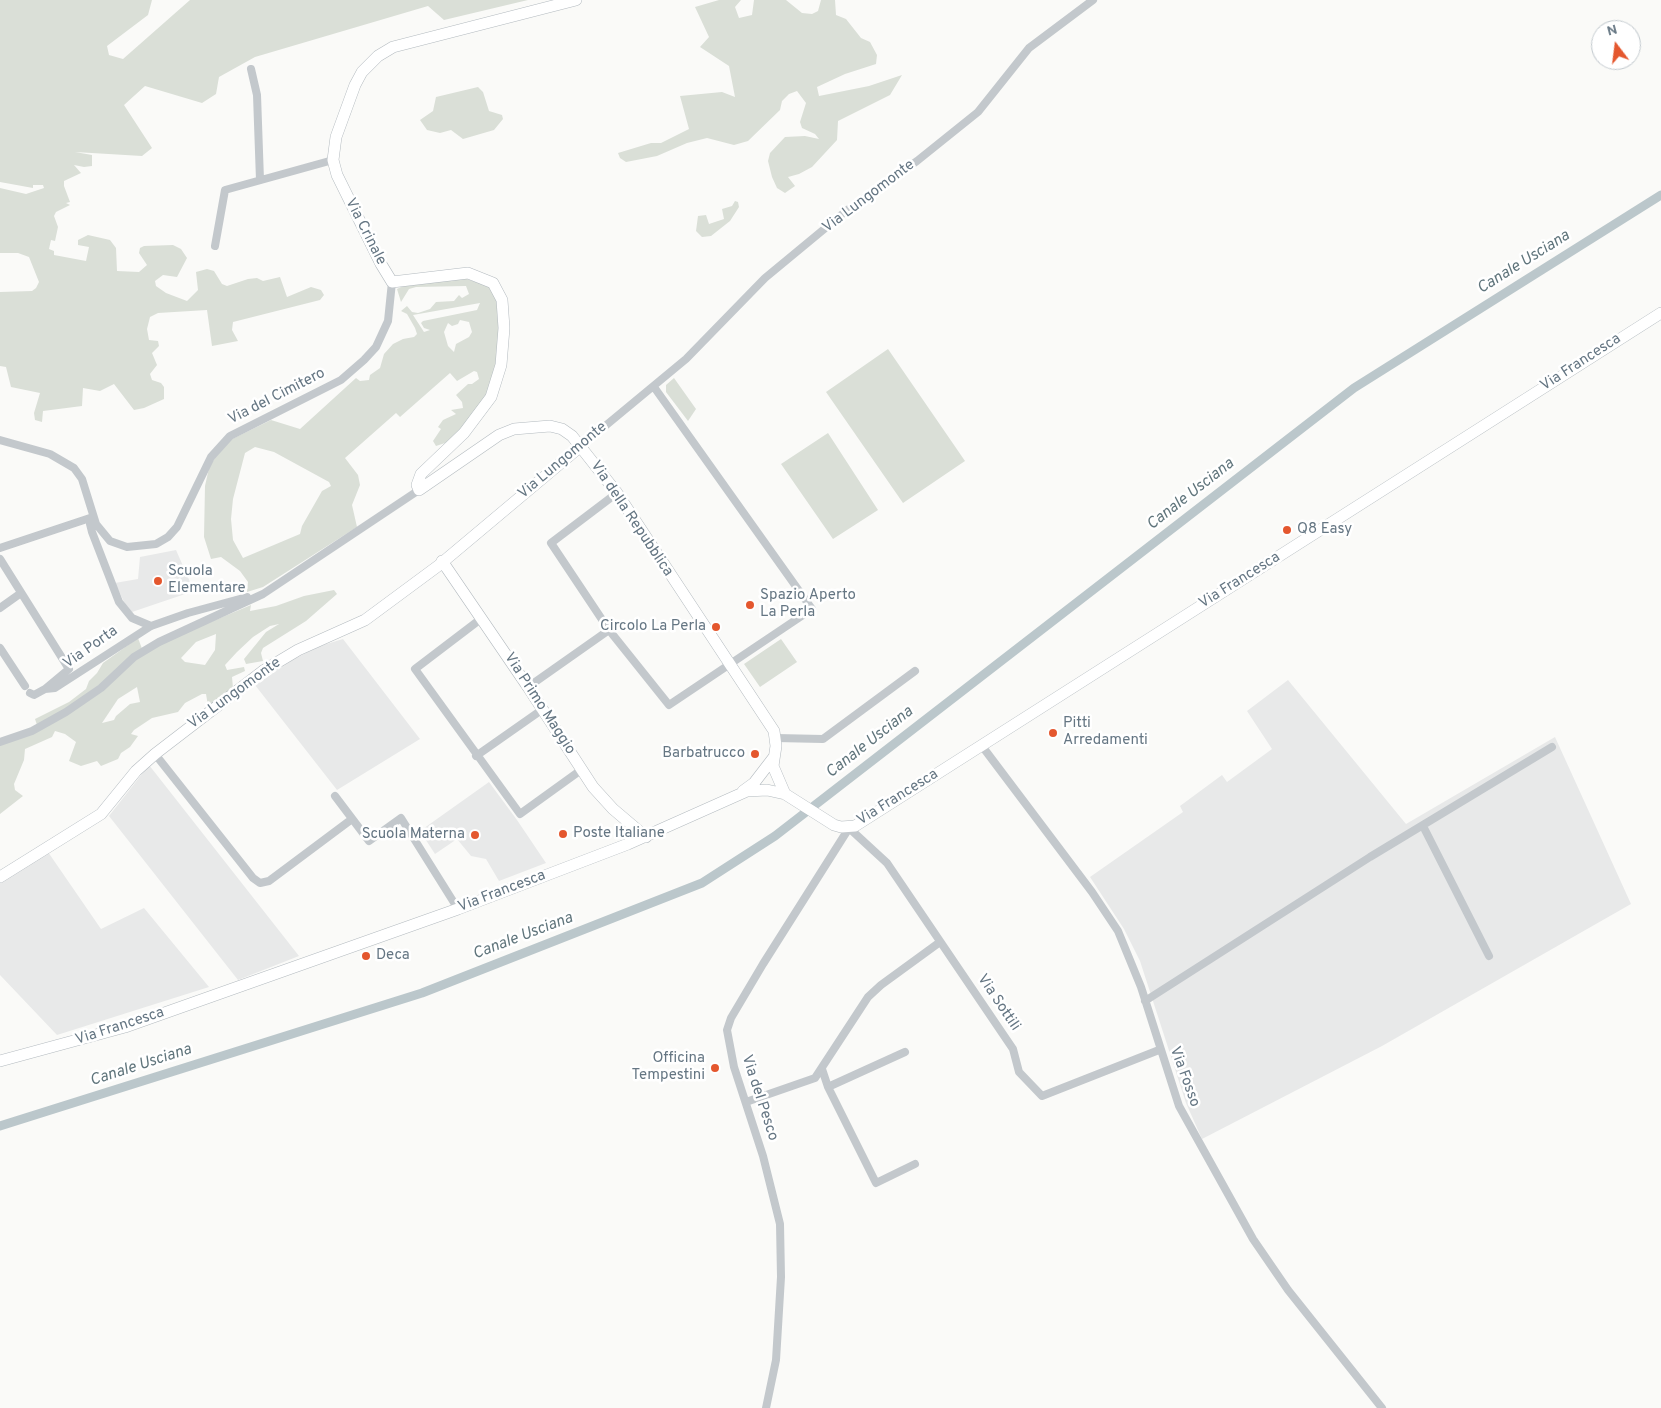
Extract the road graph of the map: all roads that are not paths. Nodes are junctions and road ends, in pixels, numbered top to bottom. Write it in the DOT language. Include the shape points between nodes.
graph roads {
  1 [pos="576,0"];
  2 [pos="1093,0"];
  3 [pos="251,69"];
  4 [pos="333,160"];
  5 [pos="260,180"];
  6 [pos="215,246"];
  7 [pos="392,282"];
  8 [pos="1661,313"];
  9 [pos="654,387"];
  10 [pos="0,440"];
  11 [pos="581,446"];
  12 [pos="419,490"];
  13 [pos="617,493"];
  14 [pos="93,517"];
  15 [pos="0,548"];
  16 [pos="0,559"];
  17 [pos="440,564"];
  18 [pos="21,592"];
  19 [pos="263,594"];
  20 [pos="0,608"];
  21 [pos="482,618"];
  22 [pos="152,626"];
  23 [pos="610,630"];
  24 [pos="0,648"];
  25 [pos="730,663"];
  26 [pos="915,671"];
  27 [pos="25,686"];
  28 [pos="528,687"];
  29 [pos="45,689"];
  30 [pos="30,694"];
  31 [pos="542,709"];
  32 [pos="776,738"];
  33 [pos="0,742"];
  34 [pos="982,746"];
  35 [pos="1552,747"];
  36 [pos="155,754"];
  37 [pos="476,756"];
  38 [pos="771,764"];
  39 [pos="581,770"];
  40 [pos="768,790"];
  41 [pos="739,794"];
  42 [pos="785,794"];
  43 [pos="335,796"];
  44 [pos="352,819"];
  45 [pos="1423,826"];
  46 [pos="849,828"];
  47 [pos="646,837"];
  48 [pos="0,876"];
  49 [pos="458,909"];
  50 [pos="940,942"];
  51 [pos="1489,956"];
  52 [pos="1145,1001"];
  53 [pos="1159,1050"];
  54 [pos="905,1052"];
  55 [pos="0,1060"];
  56 [pos="822,1069"];
  57 [pos="828,1086"];
  58 [pos="746,1102"];
  59 [pos="915,1164"];
  60 [pos="766,1408"];
  61 [pos="1382,1408"];
  1 -- 4 [label="street, Via Crinale" via="406,42 378,56 354,85 336,137"];
  2 -- 9 [label="street, Via Lungomonte" via="1029,48 992,96 964,124 846,211 765,278"];
  3 -- 5 [label="street" via="257,95"];
  4 -- 5 [label="street"];
  4 -- 7 [label="street, Via Crinale" via="343,189"];
  5 -- 6 [label="street" via="225,190"];
  7 -- 12 [label="street, Via Crinale" via="473,274 493,283 504,309 501,365 492,397 464,433 421,474 417,485"];
  7 -- 14 [label="street, Via del Cimitero" via="388,321 376,347 341,380 245,427 224,441 211,457 182,520 168,537 151,546 120,546 103,534"];
  8 -- 34 [label="street, Via Francesca"];
  9 -- 11 [label="street, Via Lungomonte"];
  9 -- 25 [label="street" via="812,609"];
  10 -- 14 [label="street" via="50,454 70,465 82,479"];
  11 -- 12 [label="street, Via della Repubblica" via="556,427 514,429 499,435"];
  11 -- 13 [label="street, Via della Repubblica"];
  11 -- 17 [label="street, Via Lungomonte"];
  12 -- 19 [label="street, Via della Repubblica"];
  13 -- 23 [label="street" via="551,543"];
  13 -- 25 [label="street, Via della Repubblica"];
  14 -- 15 [label="street"];
  14 -- 22 [label="street" via="90,524 92,532 119,602 132,618"];
  16 -- 18 [label="street"];
  17 -- 21 [label="street, Via Primo Maggio"];
  17 -- 36 [label="street, Via Lungomonte" via="365,620 298,650 264,671"];
  18 -- 20 [label="street"];
  18 -- 29 [label="street, Via Porta" via="69,669"];
  19 -- 22 [label="street, Via della Repubblica" via="226,602"];
  19 -- 33 [label="street, Via della Repubblica" via="159,642 134,657 101,688 66,712 32,731"];
  21 -- 28 [label="street, Via Primo Maggio"];
  21 -- 37 [label="street" via="415,668"];
  22 -- 29 [label="street, Via Porta" via="80,674 52,690"];
  23 -- 25 [label="street" via="669,705"];
  23 -- 28 [label="street"];
  24 -- 27 [label="street"];
  25 -- 32 [label="street, Via della Repubblica"];
  26 -- 32 [label="street" via="823,739"];
  28 -- 31 [label="street, Via Primo Maggio"];
  29 -- 30 [label="street, Via Porta"];
  31 -- 37 [label="street"];
  31 -- 39 [label="street, Via Primo Maggio"];
  32 -- 38 [label="street"];
  34 -- 46 [label="street, Via Francesca"];
  34 -- 52 [label="street, Via Fosso" via="1118,931"];
  35 -- 45 [label="street"];
  36 -- 44 [label="street" via="260,883 269,881"];
  36 -- 48 [label="street, Via Lungomonte" via="136,771 101,814"];
  37 -- 39 [label="street" via="520,814"];
  38 -- 40 [label="street"];
  38 -- 41 [label="street"];
  38 -- 42 [label="street"];
  39 -- 47 [label="street, Via Primo Maggio" via="602,798"];
  40 -- 41 [label="street, Via Francesca"];
  40 -- 42 [label="street, Via Francesca"];
  41 -- 47 [label="street, Via Francesca"];
  42 -- 46 [label="street, Via Francesca" via="834,825"];
  43 -- 44 [label="street"];
  44 -- 49 [label="street" via="369,841 401,818"];
  45 -- 51 [label="street"];
  45 -- 52 [label="street"];
  46 -- 50 [label="street, Via Sottili" via="887,864"];
  46 -- 58 [label="street, Via del Pesco" via="731,1018 727,1030 729,1045"];
  47 -- 49 [label="street, Via Francesca"];
  49 -- 55 [label="street, Via Francesca" via="125,1027"];
  50 -- 53 [label="street, Via Sottili" via="1013,1049 1019,1072 1042,1096"];
  50 -- 56 [label="street" via="868,997"];
  52 -- 53 [label="street, Via Fosso"];
  53 -- 61 [label="street, Via Fosso" via="1178,1106 1253,1239 1288,1290"];
  54 -- 57 [label="street"];
  56 -- 57 [label="street"];
  56 -- 58 [label="street" via="816,1078"];
  57 -- 59 [label="street" via="876,1183"];
  58 -- 60 [label="street, Via del Pesco" via="780,1224 781,1277 776,1360"];
}
